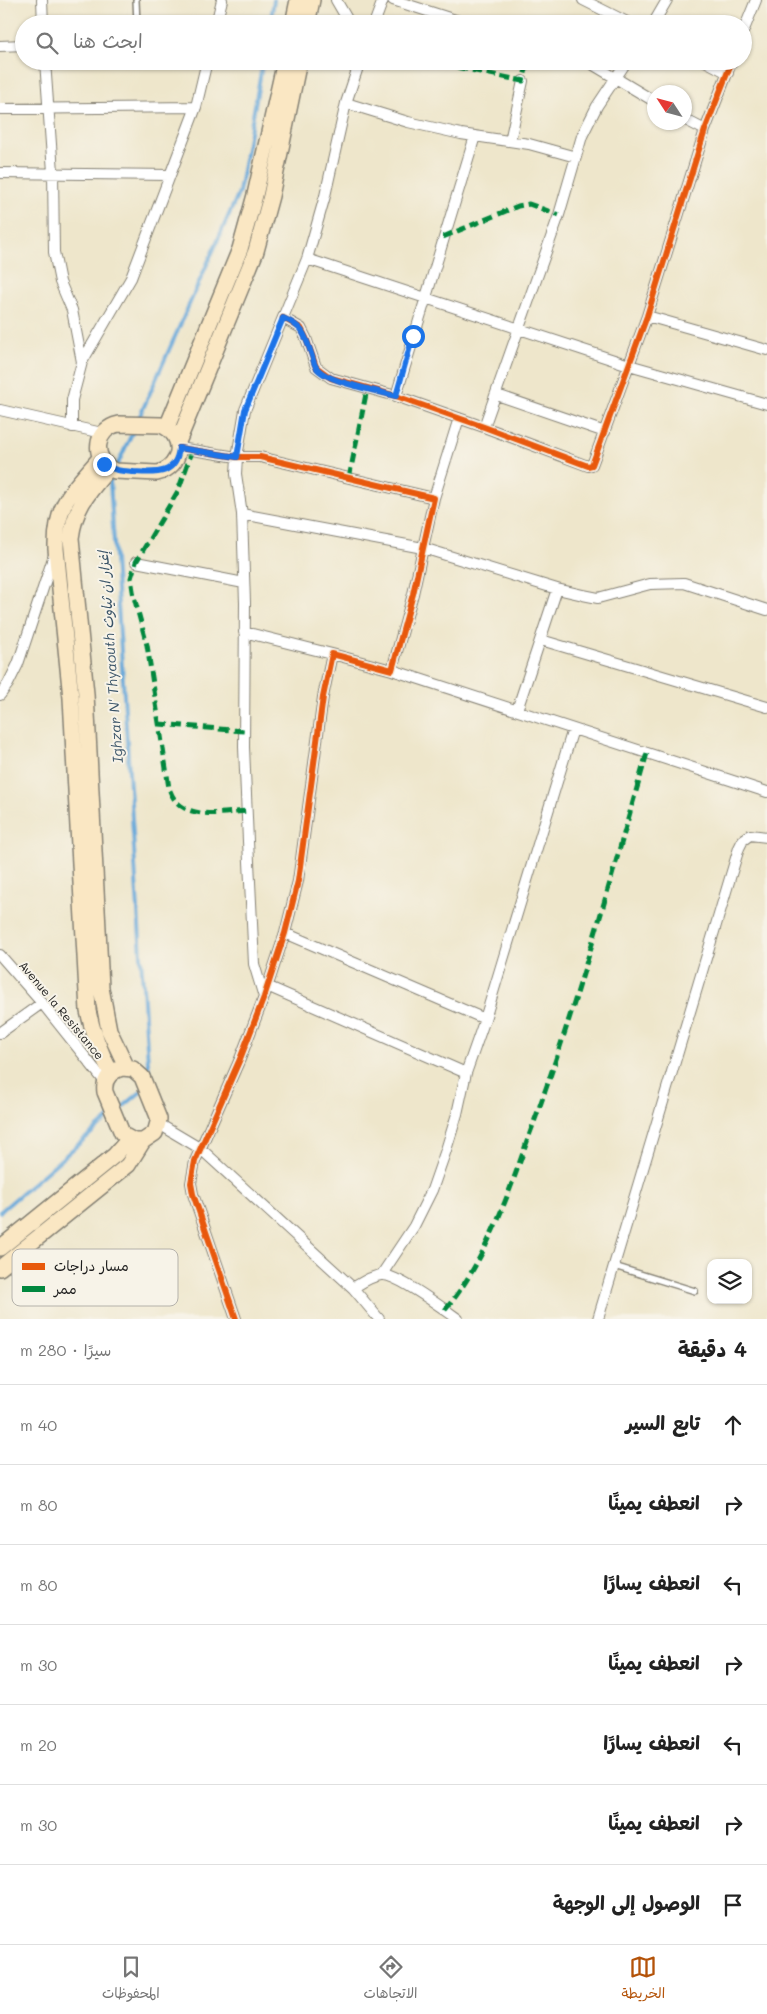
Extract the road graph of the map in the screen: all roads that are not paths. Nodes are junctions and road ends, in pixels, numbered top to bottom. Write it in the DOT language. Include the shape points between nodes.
graph roads {
  1 [pos="42,0"];
  2 [pos="136,0"];
  3 [pos="222,0"];
  4 [pos="298,0"];
  5 [pos="312,0"];
  6 [pos="336,0"];
  7 [pos="383,0"];
  8 [pos="392,0"];
  9 [pos="583,0"];
  10 [pos="666,0"];
  11 [pos="756,0"];
  12 [pos="43,15"];
  13 [pos="137,15"];
  14 [pos="218,15"];
  15 [pos="295,15"];
  16 [pos="309,15"];
  17 [pos="345,15"];
  18 [pos="377,15"];
  19 [pos="440,15"];
  20 [pos="614,15"];
  21 [pos="657,15"];
  22 [pos="750,15"];
  23 [pos="15,45"];
  24 [pos="0,46"];
  25 [pos="46,70"];
  26 [pos="205,70"];
  27 [pos="283,70"];
  28 [pos="297,70"];
  29 [pos="357,70"];
  30 [pos="601,70"];
  31 [pos="620,70"];
  32 [pos="722,70"];
  33 [pos="729,70"];
  34 [pos="728,73"];
  35 [pos="614,78"];
  36 [pos="523,81"];
  37 [pos="647,98"];
  38 [pos="346,103"];
  39 [pos="196,107"];
  40 [pos="48,108"];
  41 [pos="0,109"];
  42 [pos="692,123"];
  43 [pos="705,130"];
  44 [pos="475,136"];
  45 [pos="510,141"];
  46 [pos="576,157"];
  47 [pos="53,172"];
  48 [pos="0,173"];
  49 [pos="170,175"];
  50 [pos="306,259"];
  51 [pos="424,298"];
  52 [pos="647,316"];
  53 [pos="283,318"];
  54 [pos="519,329"];
  55 [pos="767,350"];
  56 [pos="82,362"];
  57 [pos="629,365"];
  58 [pos="496,395"];
  59 [pos="396,396"];
  60 [pos="767,404"];
  61 [pos="0,410"];
  62 [pos="459,418"];
  63 [pos="72,427"];
  64 [pos="484,427"];
  65 [pos="167,428"];
  66 [pos="604,432"];
  67 [pos="102,433"];
  68 [pos="178,445"];
  69 [pos="237,457"];
  70 [pos="104,463"];
  71 [pos="434,498"];
  72 [pos="242,514"];
  73 [pos="423,548"];
  74 [pos="56,549"];
  75 [pos="136,562"];
  76 [pos="244,583"];
  77 [pos="557,590"];
  78 [pos="767,610"];
  79 [pos="244,632"];
  80 [pos="541,640"];
  81 [pos="332,654"];
  82 [pos="392,670"];
  83 [pos="0,695"];
  84 [pos="767,707"];
  85 [pos="517,710"];
  86 [pos="573,729"];
  87 [pos="767,792"];
  88 [pos="767,837"];
  89 [pos="284,933"];
  90 [pos="0,955"];
  91 [pos="267,986"];
  92 [pos="264,997"];
  93 [pos="42,1003"];
  94 [pos="485,1019"];
  95 [pos="0,1033"];
  96 [pos="128,1068"];
  97 [pos="466,1074"];
  98 [pos="107,1082"];
  99 [pos="158,1119"];
  100 [pos="131,1138"];
  101 [pos="201,1149"];
  102 [pos="0,1248"];
  103 [pos="23,1249"];
  104 [pos="12,1258"];
  105 [pos="614,1266"];
  106 [pos="0,1268"];
  107 [pos="382,1274"];
  108 [pos="353,1288"];
  109 [pos="696,1291"];
  110 [pos="236,1319"];
  111 [pos="379,1319"];
  112 [pos="458,1319"];
  113 [pos="598,1319"];
  1 -- 12 [label="street"];
  2 -- 13 [label="lane"];
  3 -- 14 [label="street"];
  4 -- 15 [label="street"];
  5 -- 16 [label="street"];
  6 -- 17 [label="street"];
  7 -- 18 [label="street"];
  8 -- 19 [label="street"];
  9 -- 20 [label="street"];
  10 -- 21 [label="street"];
  11 -- 22 [label="street"];
  23 -- 24 [label="street"];
  25 -- 40 [label="street"];
  26 -- 39 [label="street"];
  27 -- 65 [label="street" via="240,249"];
  28 -- 68 [label="street" via="256,251"];
  29 -- 38 [label="street"];
  30 -- 35 [label="street"];
  31 -- 35 [label="street"];
  32 -- 34 [label="street"];
  33 -- 34 [label="street"];
  34 -- 43 [label="street"];
  35 -- 37 [label="street"];
  35 -- 46 [label="street" via="588,121"];
  36 -- 45 [label="street"];
  38 -- 44 [label="street" via="408,122"];
  38 -- 50 [label="street" via="328,187"];
  39 -- 40 [label="street"];
  39 -- 49 [label="street"];
  40 -- 41 [label="street"];
  40 -- 47 [label="street"];
  42 -- 43 [label="street"];
  43 -- 52 [label="street"];
  44 -- 45 [label="street"];
  44 -- 51 [label="street"];
  45 -- 46 [label="street"];
  46 -- 54 [label="street"];
  47 -- 48 [label="street"];
  47 -- 49 [label="street"];
  47 -- 56 [label="street" via="54,252 60,282 72,310"];
  49 -- 56 [label="street" via="131,278"];
  50 -- 51 [label="street"];
  50 -- 53 [label="street"];
  51 -- 54 [label="street"];
  51 -- 59 [label="street"];
  52 -- 55 [label="street"];
  52 -- 57 [label="street"];
  53 -- 59 [label="street" via="301,328 316,367 323,374"];
  53 -- 69 [label="street" via="245,410"];
  54 -- 57 [label="street"];
  54 -- 58 [label="street"];
  56 -- 63 [label="street" via="72,400"];
  57 -- 60 [label="street"];
  57 -- 66 [label="street"];
  58 -- 64 [label="street"];
  58 -- 66 [label="street"];
  59 -- 62 [label="street"];
  61 -- 63 [label="street"];
  62 -- 64 [label="street"];
  62 -- 71 [label="street"];
  63 -- 67 [label="street"];
  64 -- 66 [label="street" via="588,466 594,461"];
  65 -- 67 [label="street" via="119,424"];
  65 -- 68 [label="street" via="172,431"];
  67 -- 70 [label="street" via="98,445"];
  68 -- 69 [label="street"];
  68 -- 70 [label="street" via="176,460 163,472 115,470"];
  69 -- 71 [label="street" via="268,459"];
  69 -- 72 [label="street"];
  70 -- 74 [label="street" via="72,492 61,509"];
  70 -- 96 [label="street" via="82,500 71,538 86,694 101,988 109,1030"];
  71 -- 73 [label="street"];
  72 -- 73 [label="street"];
  72 -- 76 [label="street"];
  73 -- 77 [label="street"];
  73 -- 82 [label="street"];
  74 -- 83 [label="street" via="18,664"];
  74 -- 98 [label="street" via="72,698 88,1011"];
  75 -- 76 [label="street"];
  76 -- 79 [label="street"];
  77 -- 78 [label="street" via="598,598 650,584 684,583"];
  77 -- 80 [label="street"];
  79 -- 81 [label="street"];
  79 -- 92 [label="street" via="244,747 254,964"];
  80 -- 84 [label="street"];
  80 -- 85 [label="street"];
  81 -- 82 [label="street"];
  81 -- 89 [label="street" via="323,697 298,881"];
  82 -- 85 [label="street"];
  85 -- 86 [label="street"];
  86 -- 87 [label="street"];
  86 -- 94 [label="street"];
  88 -- 105 [label="street" via="750,835 739,848"];
  89 -- 91 [label="street"];
  89 -- 94 [label="street"];
  90 -- 93 [label="street, Avenue la Resistance"];
  91 -- 92 [label="street"];
  91 -- 97 [label="street"];
  92 -- 101 [label="street"];
  93 -- 95 [label="street"];
  93 -- 98 [label="street, Avenue la Resistance"];
  94 -- 97 [label="street"];
  96 -- 98 [label="street" via="116,1070"];
  96 -- 99 [label="street" via="142,1076"];
  97 -- 107 [label="street" via="457,1114 432,1190 414,1226"];
  98 -- 100 [label="street"];
  99 -- 100 [label="street" via="155,1133"];
  99 -- 101 [label="street"];
  100 -- 102 [label="street" via="115,1156"];
  100 -- 103 [label="street" via="128,1164"];
  101 -- 108 [label="street"];
  101 -- 110 [label="street" via="193,1170 193,1194"];
  104 -- 106 [label="street"];
  105 -- 109 [label="lane"];
  105 -- 113 [label="street"];
  107 -- 108 [label="street"];
  107 -- 112 [label="street" via="408,1285"];
  108 -- 111 [label="street"];
}
